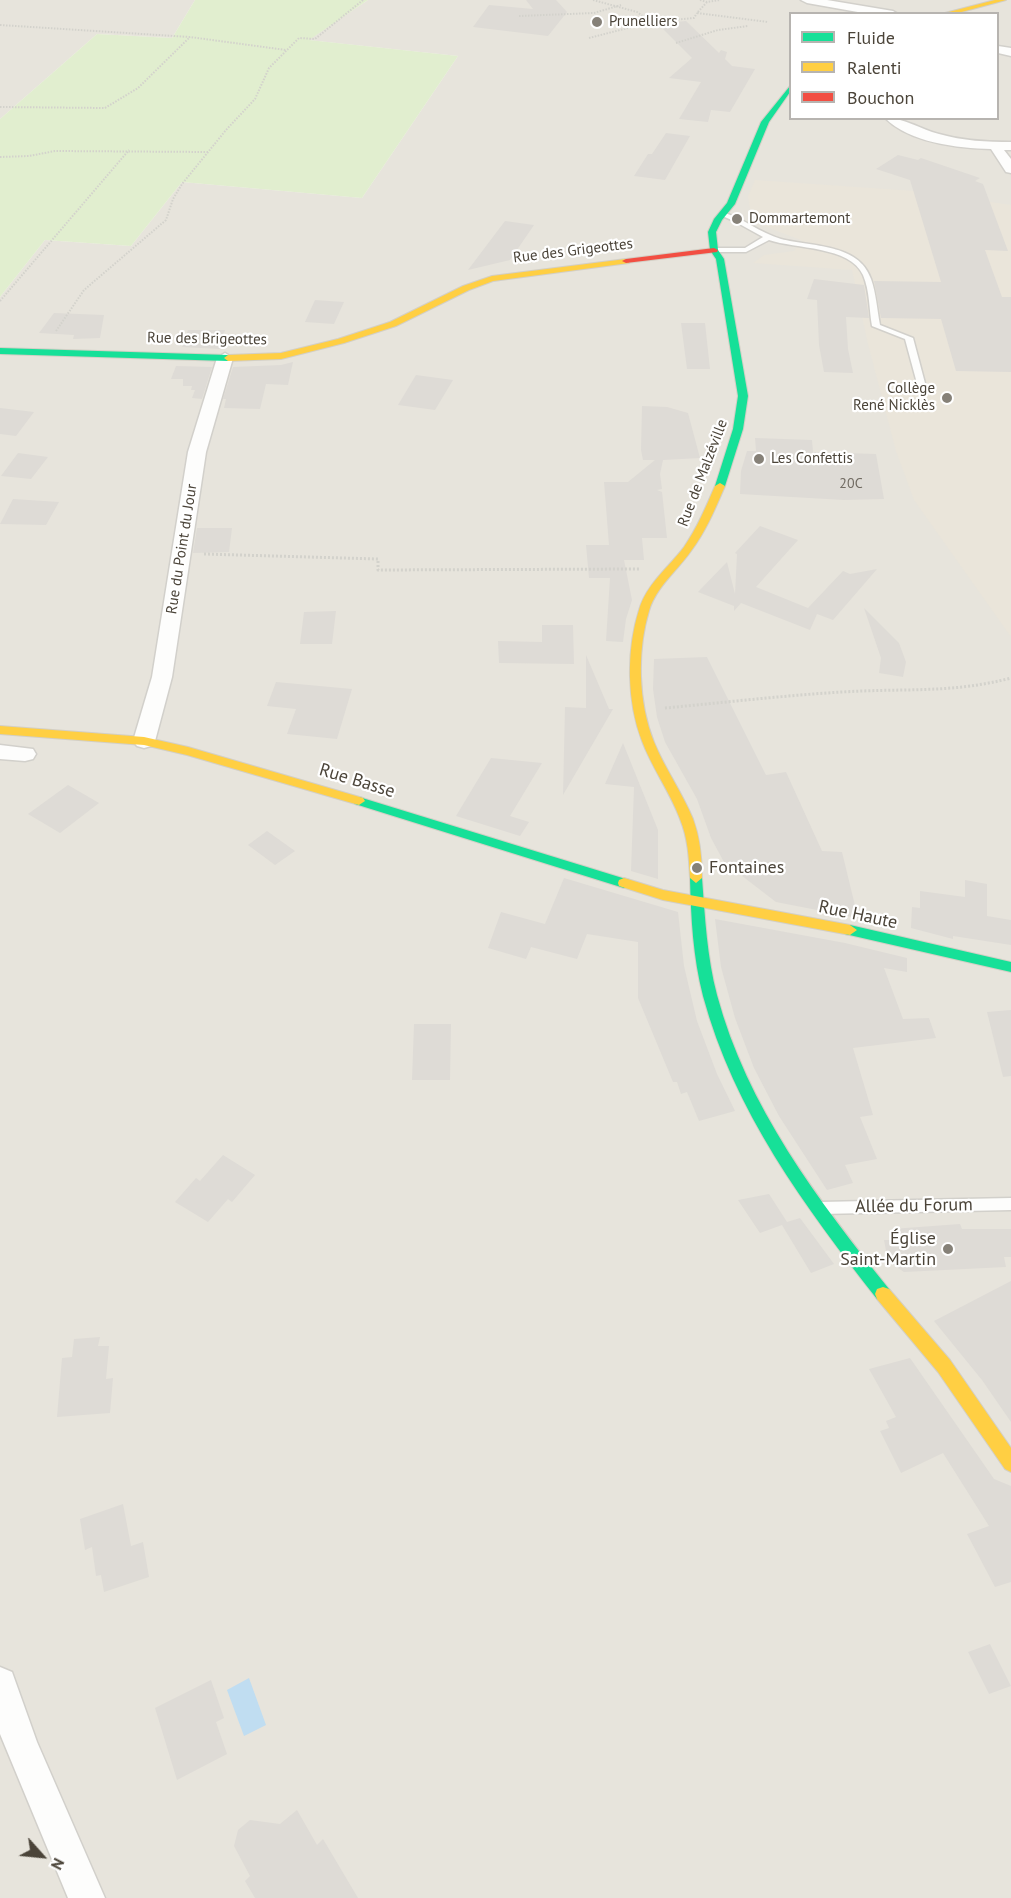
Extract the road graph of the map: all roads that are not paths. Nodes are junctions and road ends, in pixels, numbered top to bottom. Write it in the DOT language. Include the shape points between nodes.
graph roads {
  1 [pos="807,0"];
  2 [pos="1003,0"];
  3 [pos="881,12"];
  4 [pos="952,12"];
  5 [pos="789,89"];
  6 [pos="894,120"];
  7 [pos="995,146"];
  8 [pos="1011,146"];
  9 [pos="1011,169"];
  10 [pos="722,214"];
  11 [pos="768,237"];
  12 [pos="714,250"];
  13 [pos="440,300"];
  14 [pos="0,351"];
  15 [pos="225,358"];
  16 [pos="922,387"];
  17 [pos="0,730"];
  18 [pos="144,741"];
  19 [pos="0,752"];
  20 [pos="25,754"];
  21 [pos="696,903"];
  22 [pos="1011,967"];
  23 [pos="1011,1203"];
  24 [pos="816,1208"];
  25 [pos="1011,1463"];
  26 [pos="0,1684"];
  27 [pos="87,1898"];
  1 -- 3 [label="street"];
  2 -- 4 [label="street"];
  5 -- 10 [label="street, Rue de Malzéville" via="765,122 731,204"];
  6 -- 7 [label="street" via="932,137"];
  7 -- 8 [label="street"];
  7 -- 9 [label="street"];
  10 -- 11 [label="lane"];
  10 -- 12 [label="street, Rue de Malzéville" via="712,232"];
  11 -- 12 [label="lane" via="746,250"];
  11 -- 16 [label="lane" via="838,254 860,266 866,273 876,326 909,338"];
  12 -- 13 [label="street, Rue des Grigeottes" via="502,276"];
  12 -- 21 [label="street, Rue de Malzéville" via="722,270 743,396 742,416 696,538 648,600 642,614 639,666 640,710 647,741 694,836"];
  13 -- 15 [label="street, Rue des Brigeottes" via="405,320 313,349 281,356"];
  14 -- 15 [label="street, Rue des Brigeottes"];
  15 -- 18 [label="street, Rue du Point du Jour" via="197,452 162,677"];
  17 -- 18 [label="street, Rue Basse"];
  18 -- 21 [label="street, Rue Basse" via="266,772"];
  19 -- 20 [label="street"];
  21 -- 22 [label="street, Rue Haute" via="845,929"];
  21 -- 24 [label="street, Rue de Malzéville" via="711,1004 732,1063 761,1124"];
  23 -- 24 [label="lane, Allée du Forum"];
  24 -- 25 [label="street, Rue de Malzéville" via="920,1335"];
  26 -- 27 [label="street" via="21,1745"];
}
